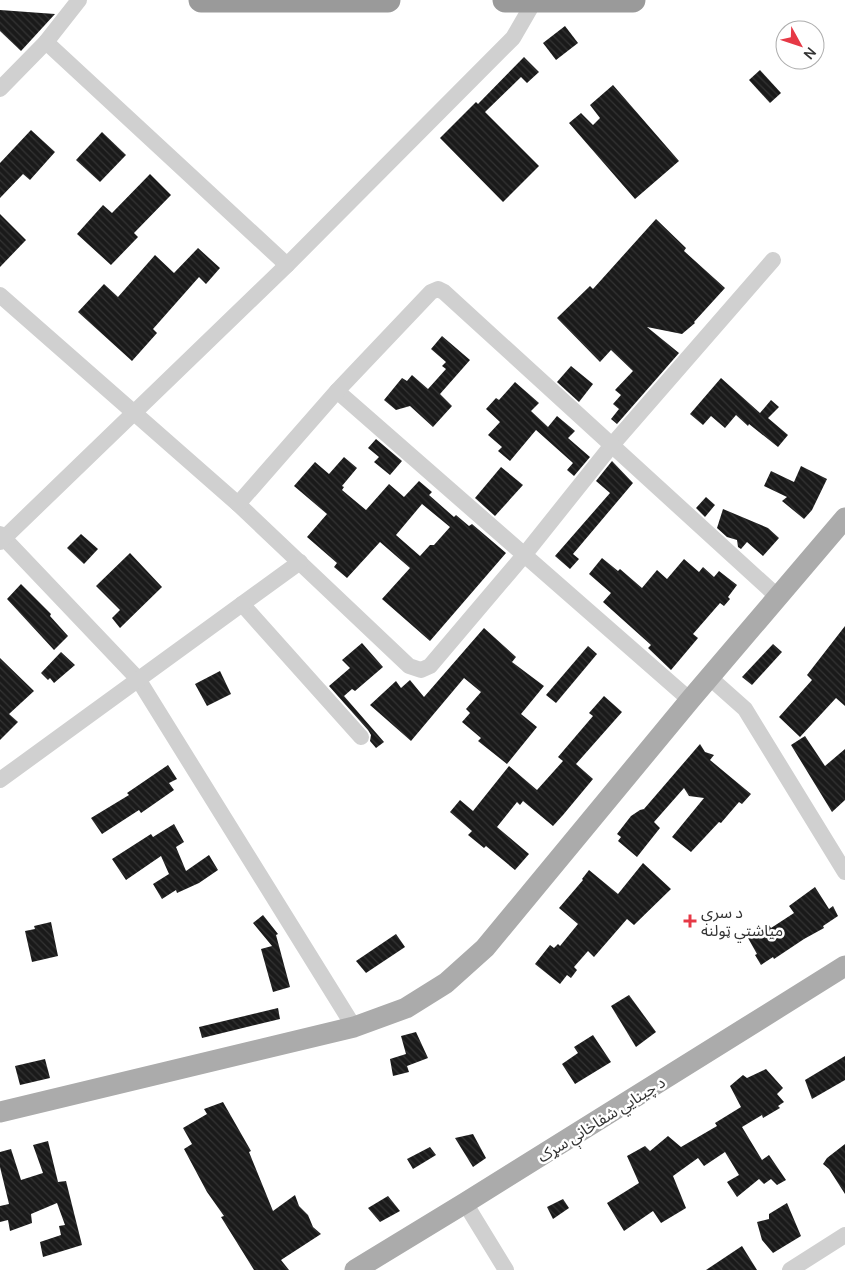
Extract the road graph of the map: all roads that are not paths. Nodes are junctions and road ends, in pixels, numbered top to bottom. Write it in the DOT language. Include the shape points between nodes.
graph roads {
  1 [pos="79,0"];
  2 [pos="201,0"];
  3 [pos="388,0"];
  4 [pos="505,0"];
  5 [pos="535,0"];
  6 [pos="633,0"];
  7 [pos="46,42"];
  8 [pos="0,88"];
  9 [pos="772,260"];
  10 [pos="287,265"];
  11 [pos="0,295"];
  12 [pos="337,391"];
  13 [pos="134,413"];
  14 [pos="612,445"];
  15 [pos="238,504"];
  16 [pos="845,518"];
  17 [pos="1,538"];
  18 [pos="525,554"];
  19 [pos="300,562"];
  20 [pos="778,597"];
  21 [pos="242,604"];
  22 [pos="710,677"];
  23 [pos="138,680"];
  24 [pos="690,700"];
  25 [pos="361,737"];
  26 [pos="0,780"];
  27 [pos="845,872"];
  28 [pos="845,966"];
  29 [pos="354,1027"];
  30 [pos="0,1112"];
  31 [pos="466,1203"];
  32 [pos="845,1235"];
  33 [pos="355,1270"];
  34 [pos="506,1270"];
  35 [pos="790,1270"];
  1 -- 7 [label="street"];
  2 -- 3 [label="highway"];
  4 -- 5 [label="highway"];
  5 -- 6 [label="highway"];
  5 -- 10 [label="street" via="513,38"];
  7 -- 8 [label="street"];
  7 -- 10 [label="street"];
  9 -- 14 [label="street"];
  10 -- 13 [label="street"];
  11 -- 13 [label="street"];
  12 -- 14 [label="street" via="431,292 438,290"];
  12 -- 15 [label="street"];
  12 -- 18 [label="street"];
  13 -- 15 [label="street"];
  13 -- 17 [label="street"];
  14 -- 18 [label="street"];
  14 -- 20 [label="street"];
  15 -- 19 [label="street"];
  16 -- 20 [label="main road"];
  17 -- 23 [label="street"];
  18 -- 19 [label="street" via="430,666 422,670 409,666"];
  18 -- 24 [label="street"];
  19 -- 21 [label="street"];
  20 -- 22 [label="main road"];
  21 -- 23 [label="street"];
  21 -- 25 [label="street"];
  22 -- 24 [label="main road"];
  22 -- 27 [label="street" via="745,709"];
  23 -- 26 [label="street"];
  23 -- 29 [label="street"];
  24 -- 29 [label="main road" via="485,948 446,983 406,1008"];
  28 -- 31 [label="main road, د چينايي شفاخانې سړک"];
  29 -- 30 [label="main road"];
  31 -- 33 [label="main road, د چينايي شفاخانې سړک"];
  31 -- 34 [label="street"];
  32 -- 35 [label="street"];
}
